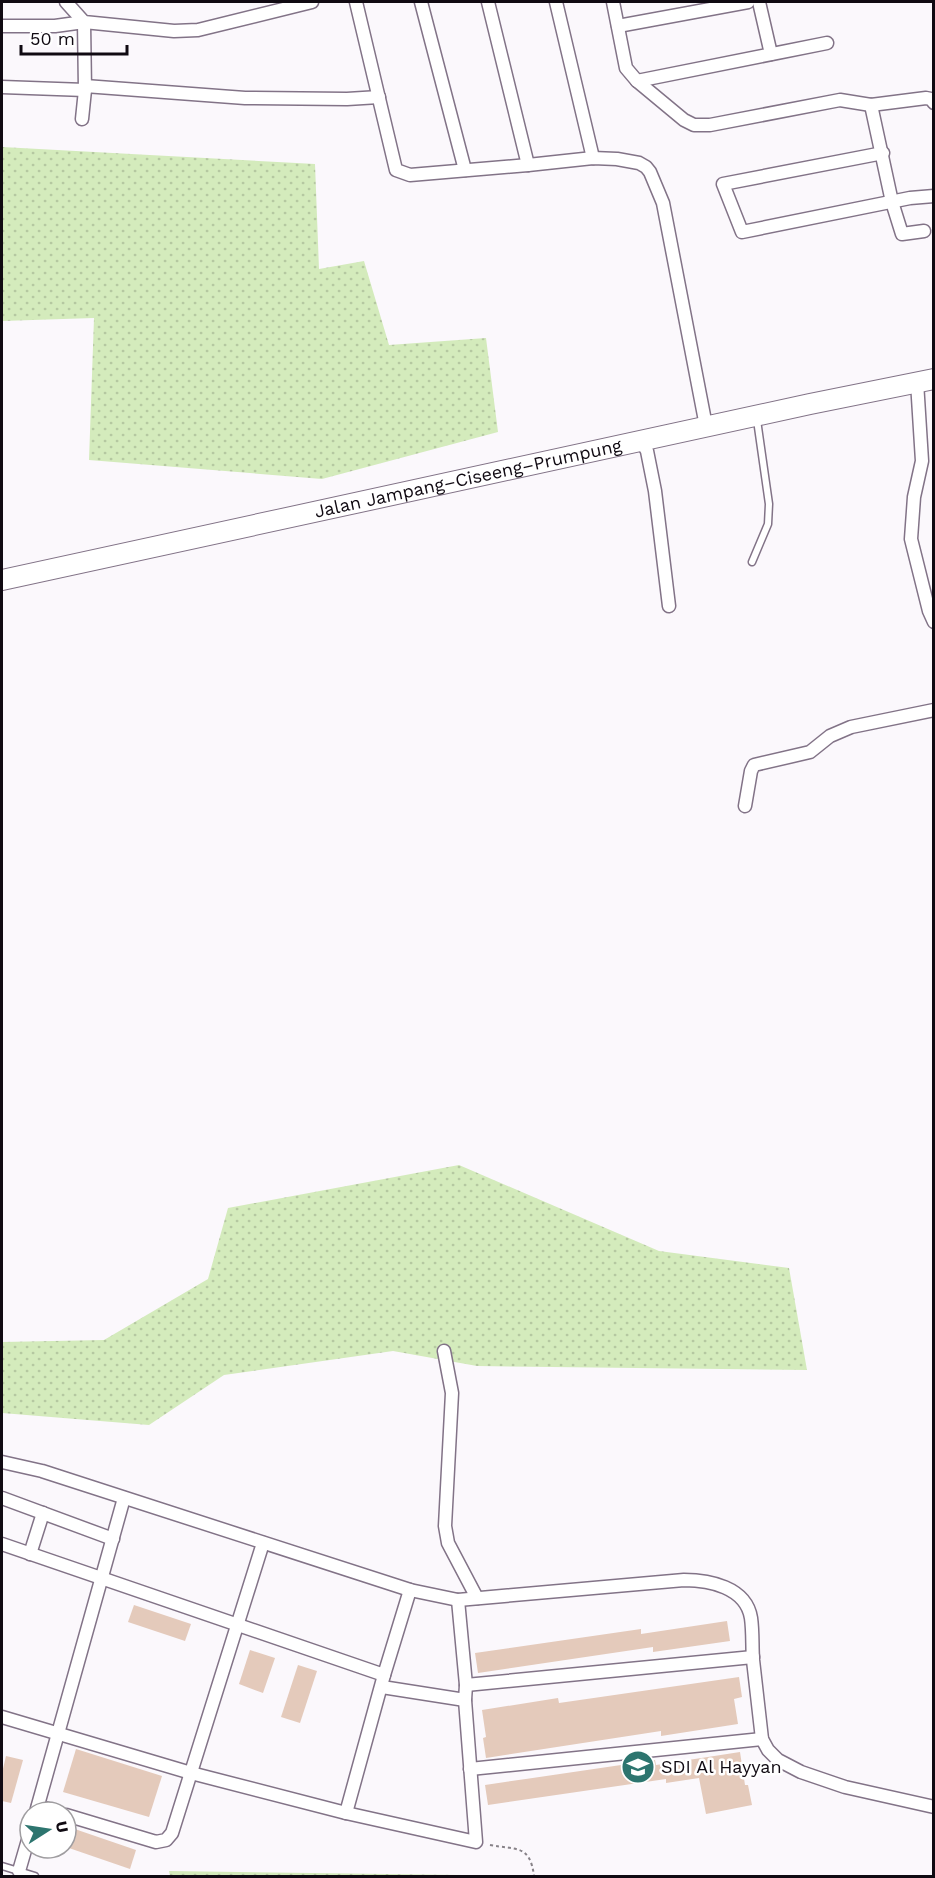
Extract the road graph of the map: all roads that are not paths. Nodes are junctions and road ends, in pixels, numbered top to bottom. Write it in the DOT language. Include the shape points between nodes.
graph roads {
  1 [pos="66,2"];
  2 [pos="312,2"];
  3 [pos="356,2"];
  4 [pos="421,2"];
  5 [pos="488,2"];
  6 [pos="556,2"];
  7 [pos="613,2"];
  8 [pos="748,2"];
  9 [pos="759,2"];
  10 [pos="288,4"];
  11 [pos="84,22"];
  12 [pos="2,26"];
  13 [pos="618,26"];
  14 [pos="826,43"];
  15 [pos="771,54"];
  16 [pos="637,81"];
  17 [pos="2,87"];
  18 [pos="85,88"];
  19 [pos="379,97"];
  20 [pos="933,103"];
  21 [pos="871,105"];
  22 [pos="82,119"];
  23 [pos="883,153"];
  24 [pos="593,158"];
  25 [pos="528,165"];
  26 [pos="465,170"];
  27 [pos="933,196"];
  28 [pos="892,202"];
  29 [pos="924,231"];
  30 [pos="925,380"];
  31 [pos="757,415"];
  32 [pos="706,426"];
  33 [pos="641,441"];
  34 [pos="752,562"];
  35 [pos="2,580"];
  36 [pos="669,606"];
  37 [pos="933,622"];
  38 [pos="933,710"];
  39 [pos="745,806"];
  40 [pos="444,1351"];
  41 [pos="2,1461"];
  42 [pos="2,1498"];
  43 [pos="124,1498"];
  44 [pos="43,1513"];
  45 [pos="113,1539"];
  46 [pos="263,1543"];
  47 [pos="2,1544"];
  48 [pos="30,1554"];
  49 [pos="102,1579"];
  50 [pos="410,1590"];
  51 [pos="477,1598"];
  52 [pos="458,1600"];
  53 [pos="237,1624"];
  54 [pos="753,1657"];
  55 [pos="383,1681"];
  56 [pos="466,1685"];
  57 [pos="465,1700"];
  58 [pos="2,1717"];
  59 [pos="58,1734"];
  60 [pos="762,1739"];
  61 [pos="470,1769"];
  62 [pos="191,1773"];
  63 [pos="40,1800"];
  64 [pos="933,1807"];
  65 [pos="346,1813"];
  66 [pos="78,1819"];
  67 [pos="22,1860"];
  68 [pos="2,1866"];
  69 [pos="19,1871"];
  70 [pos="35,1876"];
  1 -- 11 [label="street"];
  2 -- 10 [label="street"];
  3 -- 19 [label="street"];
  4 -- 26 [label="street"];
  5 -- 25 [label="street"];
  6 -- 24 [label="street"];
  7 -- 13 [label="street"];
  8 -- 13 [label="street"];
  9 -- 15 [label="street"];
  10 -- 11 [label="street" via="198,30"];
  11 -- 12 [label="street"];
  11 -- 18 [label="street"];
  13 -- 16 [label="street" via="626,68"];
  14 -- 15 [label="street"];
  15 -- 16 [label="street"];
  16 -- 21 [label="street" via="684,120 702,126 840,100"];
  17 -- 18 [label="street"];
  18 -- 19 [label="street" via="245,98"];
  18 -- 22 [label="street"];
  19 -- 26 [label="street" via="396,170 410,175"];
  20 -- 21 [label="street" via="926,98"];
  21 -- 23 [label="street"];
  23 -- 28 [label="street"];
  23 -- 28 [label="street" via="723,184 742,232"];
  24 -- 25 [label="street"];
  24 -- 32 [label="street" via="639,163 655,182 663,203"];
  25 -- 26 [label="street"];
  27 -- 28 [label="street"];
  28 -- 29 [label="street" via="902,234"];
  30 -- 31 [label="main road, Jalan Jampang–Ciseeng–Prumpung"];
  30 -- 37 [label="street" via="921,461 911,539"];
  31 -- 32 [label="main road, Jalan Jampang–Ciseeng–Prumpung"];
  31 -- 34 [label="lane" via="769,504 768,524"];
  32 -- 33 [label="main road, Jalan Jampang–Ciseeng–Prumpung"];
  33 -- 35 [label="main road, Jalan Jampang–Ciseeng–Prumpung"];
  33 -- 36 [label="street" via="655,491"];
  38 -- 39 [label="street" via="851,727 830,736 810,752 754,765"];
  40 -- 51 [label="street" via="452,1393 445,1526 448,1543"];
  41 -- 43 [label="street"];
  42 -- 44 [label="street"];
  43 -- 45 [label="street"];
  43 -- 46 [label="street"];
  44 -- 45 [label="street"];
  44 -- 48 [label="street"];
  45 -- 49 [label="street"];
  46 -- 50 [label="street"];
  46 -- 53 [label="street"];
  47 -- 48 [label="street"];
  48 -- 49 [label="street"];
  49 -- 53 [label="street"];
  49 -- 59 [label="street"];
  50 -- 52 [label="street"];
  50 -- 55 [label="street"];
  51 -- 52 [label="street"];
  51 -- 54 [label="street" via="684,1580 716,1583 747,1606"];
  52 -- 56 [label="street"];
  53 -- 55 [label="street"];
  53 -- 62 [label="street"];
  54 -- 56 [label="street"];
  54 -- 60 [label="street"];
  55 -- 57 [label="street"];
  55 -- 65 [label="street"];
  56 -- 57 [label="street"];
  57 -- 61 [label="street"];
  58 -- 59 [label="street"];
  59 -- 62 [label="street"];
  59 -- 63 [label="street"];
  60 -- 61 [label="street"];
  60 -- 64 [label="street" via="778,1760 801,1772 845,1787"];
  61 -- 65 [label="street" via="476,1842"];
  62 -- 65 [label="street"];
  62 -- 66 [label="street" via="172,1833 166,1840 156,1842"];
  67 -- 69 [label="street"];
  68 -- 69 [label="lane"];
  69 -- 70 [label="lane"];
}
